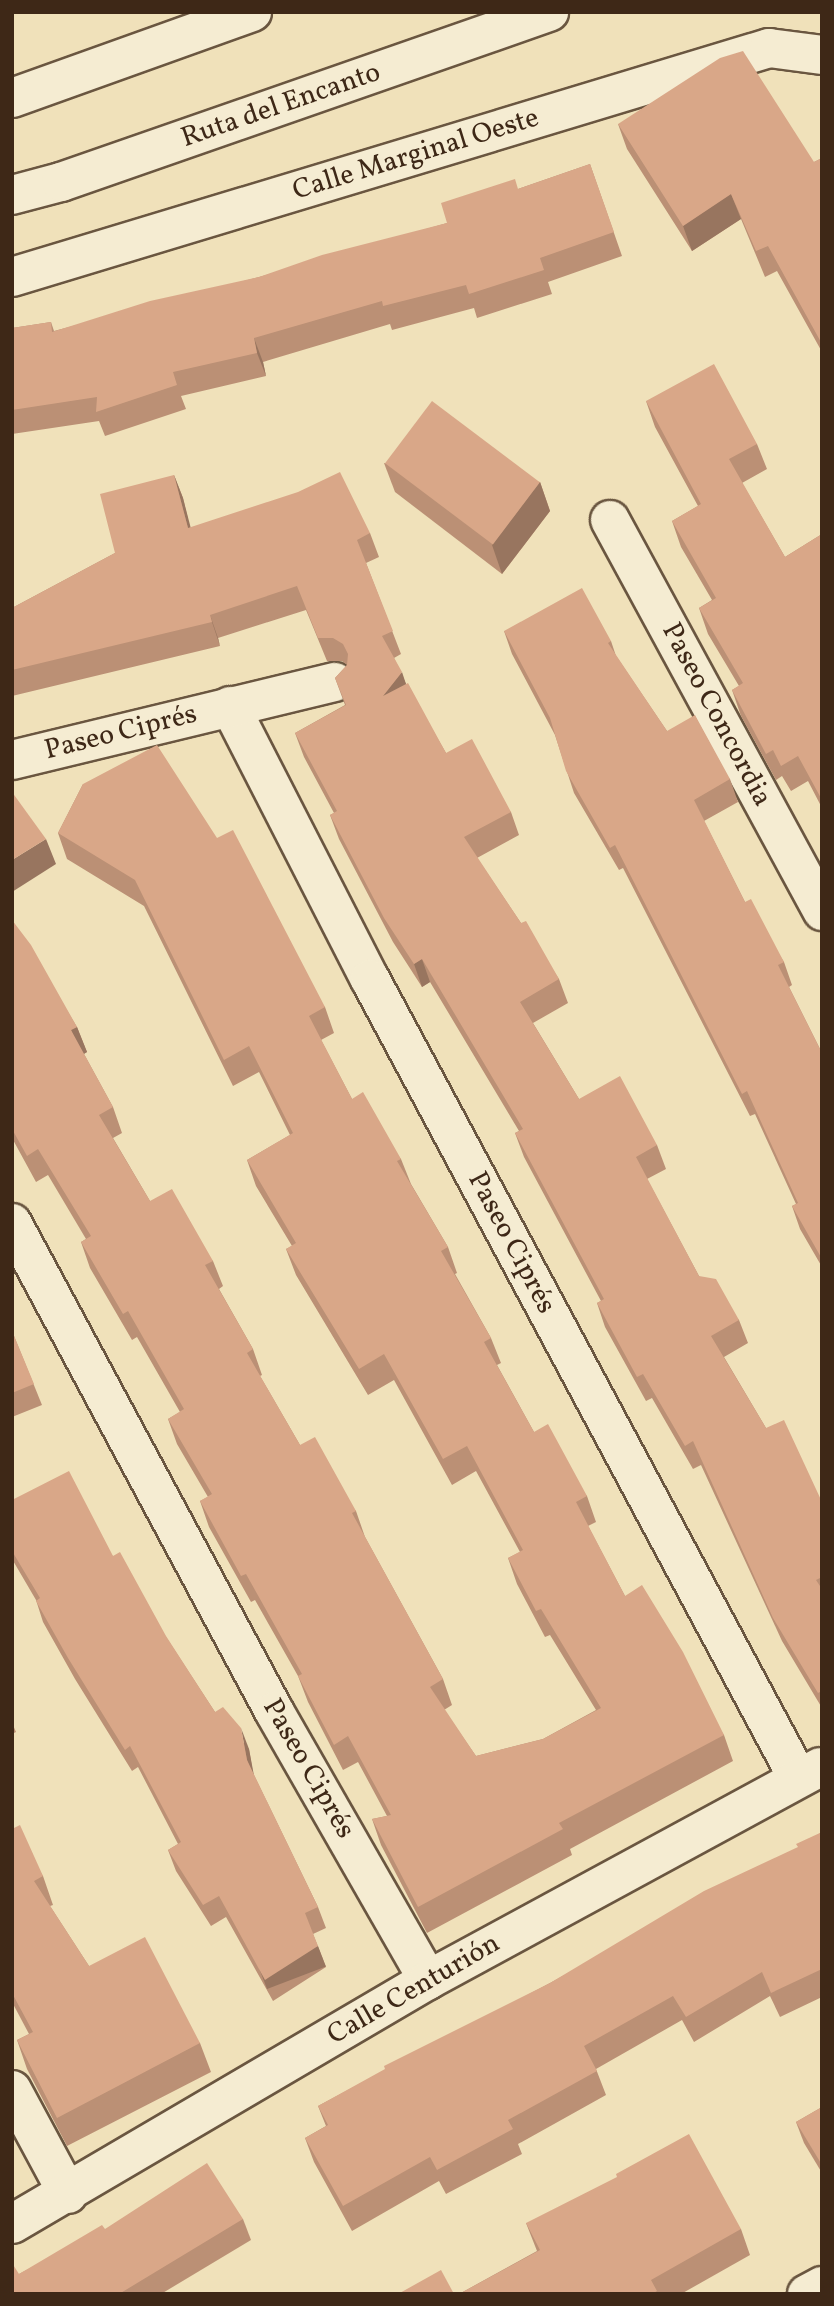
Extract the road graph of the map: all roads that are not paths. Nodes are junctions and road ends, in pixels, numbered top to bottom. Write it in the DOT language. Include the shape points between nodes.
graph roads {
  1 [pos="252,12"];
  2 [pos="549,12"];
  3 [pos="822,55"];
  4 [pos="12,98"];
  5 [pos="12,195"];
  6 [pos="12,277"];
  7 [pos="610,520"];
  8 [pos="335,682"];
  9 [pos="230,706"];
  10 [pos="12,760"];
  11 [pos="822,911"];
  12 [pos="12,1223"];
  13 [pos="810,1772"];
  14 [pos="428,1980"];
  15 [pos="12,2090"];
  16 [pos="68,2194"];
  17 [pos="12,2224"];
  18 [pos="822,2286"];
  19 [pos="807,2294"];
  1 -- 4 [label="street"];
  2 -- 5 [label="street, Ruta del Encanto" via="61,183"];
  3 -- 6 [label="street, Calle Marginal Oeste" via="769,48"];
  7 -- 11 [label="street, Paseo Concordia"];
  8 -- 9 [label="street, Paseo Ciprés"];
  9 -- 10 [label="street, Paseo Ciprés"];
  9 -- 13 [label="street, Paseo Ciprés" via="376,991"];
  12 -- 14 [label="street, Paseo Ciprés" via="274,1711"];
  13 -- 14 [label="street, Calle Centurión"];
  14 -- 16 [label="street, Calle Centurión"];
  15 -- 16 [label="street"];
  16 -- 17 [label="street, Calle Centurión"];
  18 -- 19 [label="street"];
}
